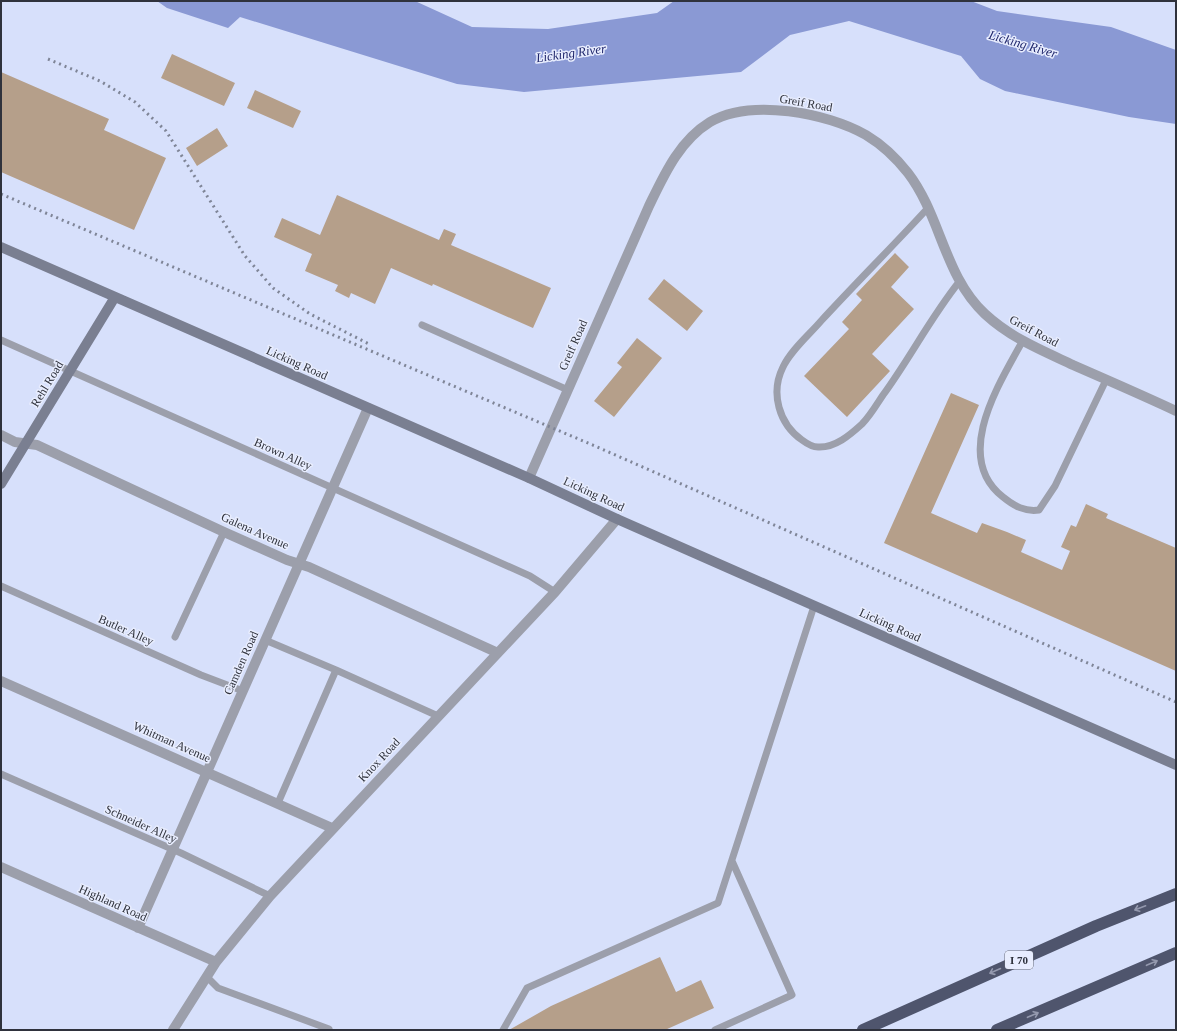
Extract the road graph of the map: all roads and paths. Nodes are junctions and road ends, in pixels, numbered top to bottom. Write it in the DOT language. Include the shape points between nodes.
graph roads {
  1 [pos="927,209"];
  2 [pos="1,247"];
  3 [pos="959,282"];
  4 [pos="115,297"];
  5 [pos="422,325"];
  6 [pos="1,340"];
  7 [pos="1022,342"];
  8 [pos="70,371"];
  9 [pos="1106,380"];
  10 [pos="568,390"];
  11 [pos="368,408"];
  12 [pos="1176,410"];
  13 [pos="1,435"];
  14 [pos="25,443"];
  15 [pos="529,478"];
  16 [pos="1,484"];
  17 [pos="332,488"];
  18 [pos="617,519"];
  19 [pos="224,532"];
  20 [pos="299,564"];
  21 [pos="1,586"];
  22 [pos="554,592"];
  23 [pos="814,606"];
  24 [pos="175,637"];
  25 [pos="265,640"];
  26 [pos="498,653"];
  27 [pos="336,670"];
  28 [pos="1,681"];
  29 [pos="243,691"];
  30 [pos="438,716"];
  31 [pos="1176,765"];
  32 [pos="208,771"];
  33 [pos="1,774"];
  34 [pos="278,803"];
  35 [pos="332,828"];
  36 [pos="173,850"];
  37 [pos="732,860"];
  38 [pos="1,867"];
  39 [pos="1176,894"];
  40 [pos="270,896"];
  41 [pos="138,928"];
  42 [pos="1176,953"];
  43 [pos="216,962"];
  44 [pos="207,977"];
  45 [pos="329,1029"];
  46 [pos="173,1030"];
  47 [pos="503,1030"];
  48 [pos="715,1030"];
  49 [pos="863,1030"];
  50 [pos="997,1030"];
  1 -- 3 [label="street, Greif Road"];
  1 -- 3 [label="lane" via="799,346 783,367 778,380 777,403 784,421 795,435 809,445 826,446 837,443 863,423"];
  1 -- 10 [label="street, Greif Road" via="908,173 883,147 838,122 775,110 732,114 710,122 684,143 668,168"];
  2 -- 4 [label="street, Licking Road"];
  3 -- 7 [label="street, Greif Road" via="983,312"];
  4 -- 8 [label="street, Rehl Road"];
  4 -- 11 [label="street, Licking Road"];
  5 -- 10 [label="lane"];
  6 -- 8 [label="lane, Brown Alley"];
  7 -- 9 [label="street, Greif Road"];
  7 -- 9 [label="lane" via="1000,383 981,429 979,446 988,480 996,492 1024,510 1039,510 1046,501"];
  8 -- 14 [label="street, Rehl Road"];
  8 -- 17 [label="lane, Brown Alley"];
  9 -- 12 [label="street, Greif Road"];
  10 -- 15 [label="street, Greif Road"];
  11 -- 15 [label="street, Licking Road"];
  11 -- 17 [label="street, Camden Road"];
  13 -- 14 [label="street, Galena Avenue" via="15,442"];
  14 -- 16 [label="street, Rehl Road"];
  14 -- 19 [label="street, Galena Avenue" via="37,445"];
  15 -- 18 [label="street, Licking Road"];
  17 -- 20 [label="street, Camden Road"];
  17 -- 22 [label="lane, Brown Alley" via="530,576"];
  18 -- 22 [label="street, Knox Road"];
  18 -- 23 [label="street, Licking Road"];
  19 -- 20 [label="street, Galena Avenue"];
  19 -- 24 [label="lane"];
  20 -- 25 [label="street, Camden Road"];
  20 -- 26 [label="street, Galena Avenue"];
  21 -- 29 [label="lane, Butler Alley" via="201,675"];
  22 -- 26 [label="street, Knox Road"];
  23 -- 31 [label="street, Licking Road"];
  23 -- 37 [label="lane"];
  25 -- 27 [label="lane"];
  25 -- 29 [label="street, Camden Road"];
  26 -- 30 [label="street, Knox Road"];
  27 -- 30 [label="lane"];
  27 -- 34 [label="lane"];
  28 -- 32 [label="street, Whitman Avenue"];
  29 -- 32 [label="street, Camden Road"];
  30 -- 35 [label="street, Knox Road"];
  32 -- 34 [label="street, Whitman Avenue"];
  32 -- 36 [label="street, Camden Road"];
  33 -- 36 [label="lane, Schneider Alley"];
  34 -- 35 [label="street, Whitman Avenue"];
  35 -- 40 [label="street, Knox Road"];
  36 -- 40 [label="lane, Schneider Alley"];
  36 -- 41 [label="street, Camden Road"];
  37 -- 47 [label="lane" via="718,903 527,988"];
  37 -- 48 [label="lane" via="792,995"];
  38 -- 41 [label="street, Highland Road"];
  39 -- 49 [label="highway, I 70, one-way" via="1096,926"];
  40 -- 43 [label="street, Knox Road"];
  41 -- 43 [label="street, Highland Road"];
  50 -- 42 [label="highway, one-way"];
  43 -- 44 [label="street, Knox Road"];
  44 -- 45 [label="lane" via="218,988"];
  44 -- 46 [label="street, Knox Road"];
}
